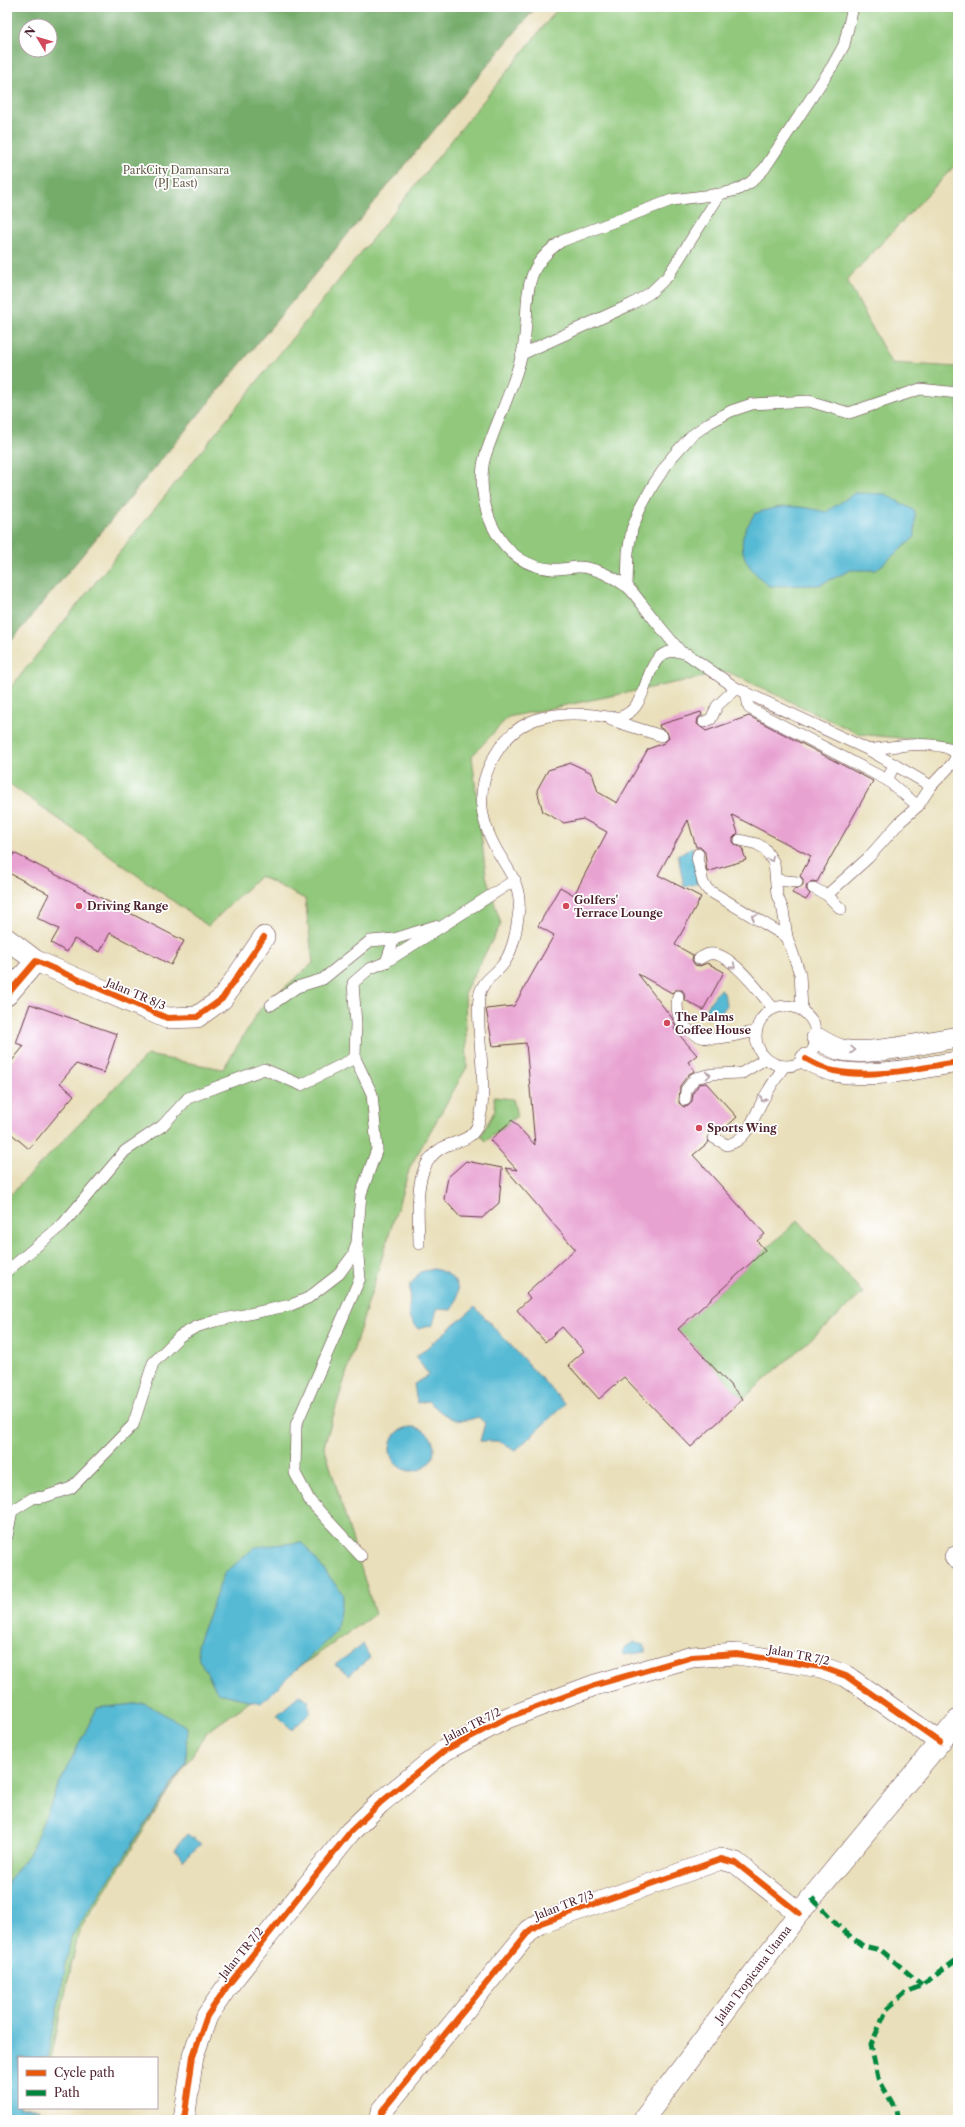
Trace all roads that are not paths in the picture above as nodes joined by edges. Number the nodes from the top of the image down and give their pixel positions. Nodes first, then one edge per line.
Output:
1 (853, 7) edge
2 (720, 194) junction
3 (522, 354) junction
4 (958, 393) edge
5 (627, 586) junction
6 (680, 651) junction
7 (741, 690) junction
8 (599, 716) junction
9 (704, 722) dead end
10 (662, 736) dead end
11 (869, 750) junction
12 (957, 758) edge
13 (895, 764) junction
14 (887, 780) junction
15 (931, 786) junction
16 (918, 806) junction
17 (740, 840) dead end
18 (698, 854) dead end
19 (515, 880) junction
20 (776, 880) junction
21 (797, 882) dead end
22 (813, 888) dead end
23 (827, 895) junction
24 (841, 909) dead end
25 (449, 922) junction
26 (787, 936) junction
27 (264, 937) dead end
28 (394, 939) junction
29 (7, 940) edge
30 (699, 959) dead end
31 (36, 961) junction
32 (386, 962) junction
33 (7, 995) edge
34 (678, 996) dead end
35 (271, 1005) dead end
36 (773, 1008) junction
37 (802, 1009) junction
38 (755, 1032) junction
39 (816, 1038) junction
40 (958, 1038) edge
41 (355, 1058) junction
42 (766, 1059) junction
43 (806, 1059) junction
44 (958, 1062) edge
45 (784, 1066) junction
46 (685, 1100) dead end
47 (714, 1138) dead end
48 (357, 1242) junction
49 (419, 1244) dead end
50 (7, 1271) edge
51 (7, 1536) edge
52 (361, 1556) dead end
53 (958, 1720) edge
54 (940, 1742) junction
55 (799, 1913) junction
56 (184, 2120) edge
57 (381, 2120) edge
58 (643, 2120) edge

1 - 2 lane
2 - 3 lane
2 - 3 lane
3 - 5 lane
4 - 5 lane
5 - 6 lane
6 - 7 lane
6 - 8 lane
7 - 9 lane
7 - 11 lane
7 - 14 lane
8 - 10 lane
8 - 19 lane
11 - 12 lane
11 - 13 lane
12 - 15 lane
13 - 14 lane
13 - 15 lane
14 - 16 lane
15 - 16 lane
16 - 23 lane
17 -> 20 lane
26 -> 18 lane
19 - 25 lane
19 - 49 lane
20 - 21 lane
20 - 26 lane
22 - 23 lane
23 - 24 lane
25 - 28 lane
25 - 32 lane
26 - 37 lane
27 - 31 street, Jalan TR 8/3
28 - 32 lane
28 - 35 lane
29 - 31 street, Jalan TR 8/3
30 -> 36 lane
31 - 33 street
32 - 41 lane
34 - 38 lane
36 - 37 lane
36 - 38 lane
37 - 39 lane
38 - 42 lane
39 -> 40 street
39 - 43 lane
41 - 48 lane
41 - 50 lane
42 - 45 lane
46 -> 42 lane
43 - 44 street
43 - 45 lane
45 -> 47 lane
48 - 51 lane
48 - 52 lane
53 - 54 street, Jalan Tropicana Utama
54 - 55 street, Jalan Tropicana Utama
54 - 56 street, Jalan TR 7/2
55 - 57 street, Jalan TR 7/3
55 - 58 street, Jalan Tropicana Utama

